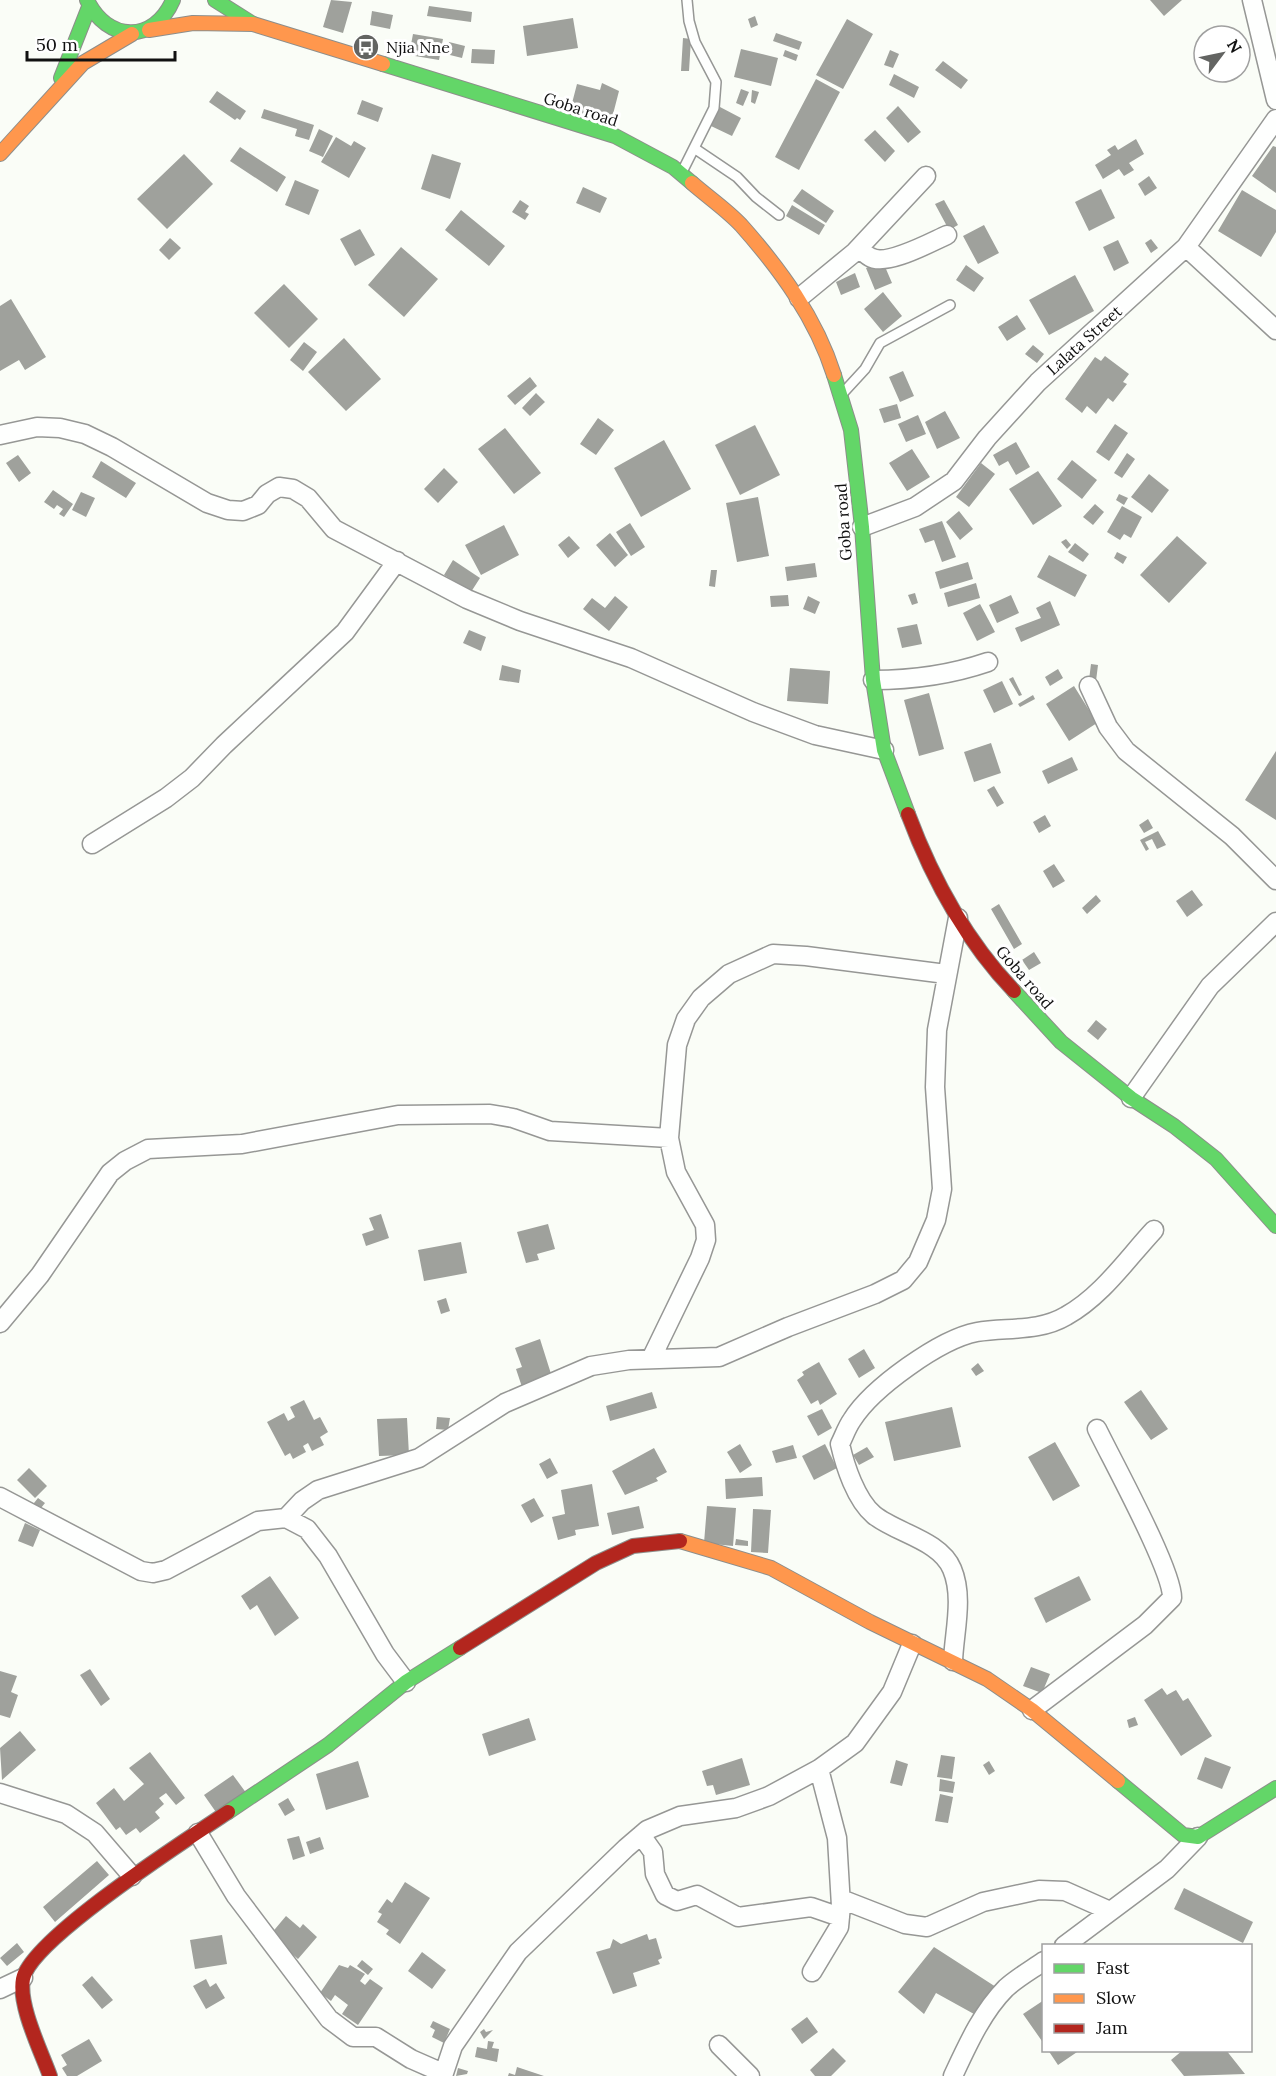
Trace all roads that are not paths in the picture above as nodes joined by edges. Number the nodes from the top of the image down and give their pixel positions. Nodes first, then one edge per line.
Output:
1 (172, 0) edge
2 (215, 0) edge
3 (687, 0) edge
4 (1252, 0) edge
5 (88, 4) edge
6 (253, 24) junction
7 (149, 30) junction
8 (132, 34) junction
9 (52, 98) junction
10 (1276, 100) edge
11 (1276, 119) edge
12 (694, 148) junction
13 (0, 154) edge
14 (681, 174) junction
15 (926, 176) dead end
16 (779, 215) dead end
17 (947, 235) dead end
18 (1186, 247) junction
19 (859, 248) junction
20 (799, 298) junction
21 (950, 305) dead end
22 (1276, 330) edge
23 (840, 396) junction
24 (0, 435) edge
25 (862, 526) junction
26 (397, 561) junction
27 (988, 662) dead end
28 (873, 680) junction
29 (1089, 686) dead end
30 (884, 750) junction
31 (92, 844) dead end
32 (1276, 880) edge
33 (958, 918) junction
34 (1276, 922) edge
35 (946, 974) junction
36 (1131, 1098) junction
37 (669, 1138) junction
38 (1276, 1226) edge
39 (1154, 1230) dead end
40 (0, 1323) edge
41 (651, 1359) junction
42 (1096, 1429) dead end
43 (0, 1497) edge
44 (286, 1518) junction
45 (912, 1644) junction
46 (952, 1661) junction
47 (406, 1682) junction
48 (1032, 1710) junction
49 (819, 1768) junction
50 (1276, 1788) edge
51 (0, 1793) edge
52 (198, 1833) junction
53 (641, 1835) junction
54 (1198, 1838) junction
55 (132, 1876) junction
56 (841, 1908) junction
57 (1110, 1911) junction
58 (1067, 1944) edge
59 (1042, 1961) edge
60 (813, 1972) dead end
61 (23, 1978) junction
62 (0, 1989) edge
63 (719, 2045) dead end
64 (443, 2074) edge
65 (50, 2076) edge
66 (750, 2076) edge
67 (953, 2076) edge

1 - 7 street
2 - 6 street
3 - 12 lane
4 - 10 street
5 - 8 street
5 - 9 street
6 - 7 street
6 - 14 street, Goba road
7 - 8 street
8 - 9 street
9 - 13 street
11 - 18 street, Lalata Street
12 - 14 lane
12 - 16 lane
14 - 20 street, Goba road
15 - 19 street
17 - 19 street
18 - 22 street
18 - 25 street, Lalata Street
19 - 20 street
20 - 23 street, Goba road
21 - 23 lane
23 - 25 street, Goba road
24 - 26 street
25 - 28 street, Goba road
26 - 30 street
26 - 31 street
27 - 28 street
28 - 30 street, Goba road
29 - 32 street
30 - 33 street, Goba road
33 - 35 street
33 - 36 street, Goba road
34 - 36 street
35 - 37 street
35 - 41 street
36 - 38 street, Goba road
37 - 40 street
37 - 41 street
39 - 46 street
41 - 44 street
42 - 48 street
43 - 44 street
44 - 47 street
45 - 46 street
45 - 47 street
45 - 49 street
46 - 48 street
47 - 52 street
48 - 54 street
49 - 53 street
49 - 56 street
50 - 54 street
51 - 55 street
52 - 55 street
52 - 64 street
53 - 56 street
53 - 64 street
54 - 57 street
55 - 61 street
56 - 57 street
56 - 60 street
57 - 58 street
59 - 67 street
61 - 62 street
61 - 65 street
63 - 66 street

